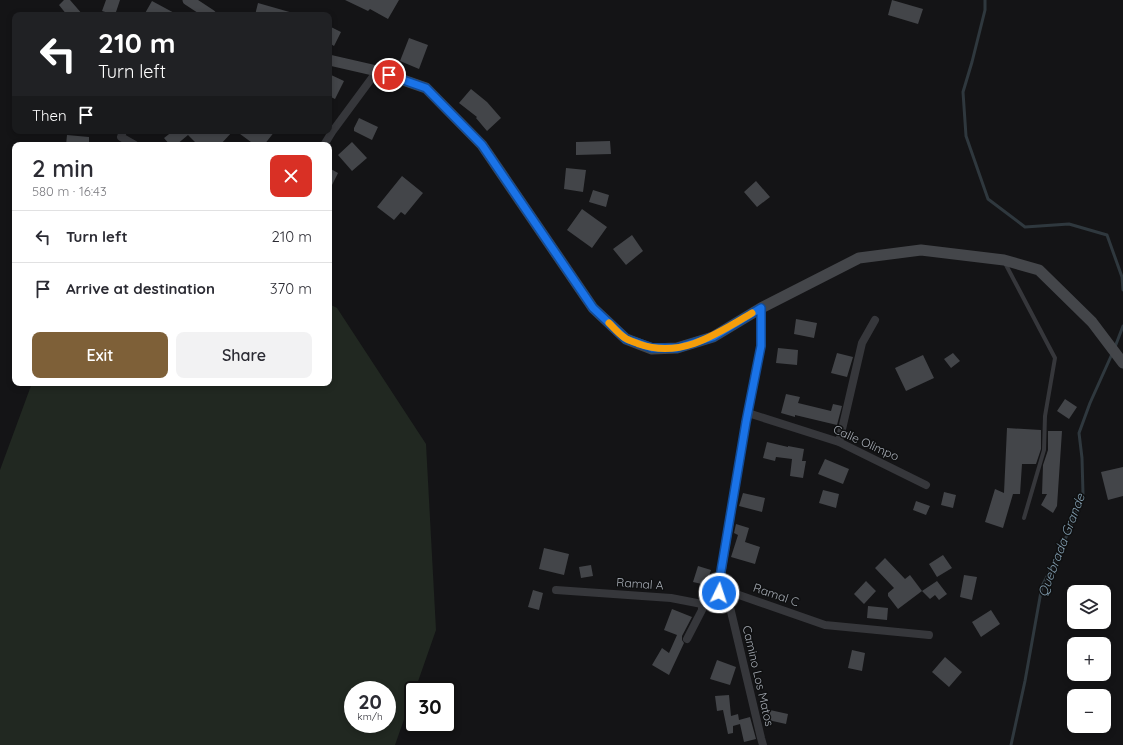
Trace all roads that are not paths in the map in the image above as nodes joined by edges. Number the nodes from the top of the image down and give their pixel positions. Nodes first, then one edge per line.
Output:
1 (188, 0) edge
2 (206, 12) edge
3 (332, 61) edge
4 (377, 71) junction
5 (332, 132) edge
6 (122, 134) edge
7 (130, 142) edge
8 (1004, 260) junction
9 (761, 308) junction
10 (875, 320) dead end
11 (1123, 362) edge
12 (748, 413) junction
13 (839, 442) junction
14 (926, 485) dead end
15 (1024, 518) dead end
16 (556, 590) dead end
17 (719, 591) junction
18 (702, 604) junction
19 (929, 635) dead end
20 (687, 639) dead end
21 (763, 745) edge

1 - 2 street
3 - 4 street
4 - 5 street
4 - 9 street
6 - 7 street
8 - 9 street
8 - 11 street
8 - 15 lane
9 - 12 street
10 - 13 street
12 - 13 street, Calle Olimpo
12 - 17 street
13 - 14 street, Calle Olimpo
16 - 18 street, Ramal A
17 - 18 street
17 - 19 street, Ramal C
17 - 21 street, Camino Los Matos
18 - 20 street

